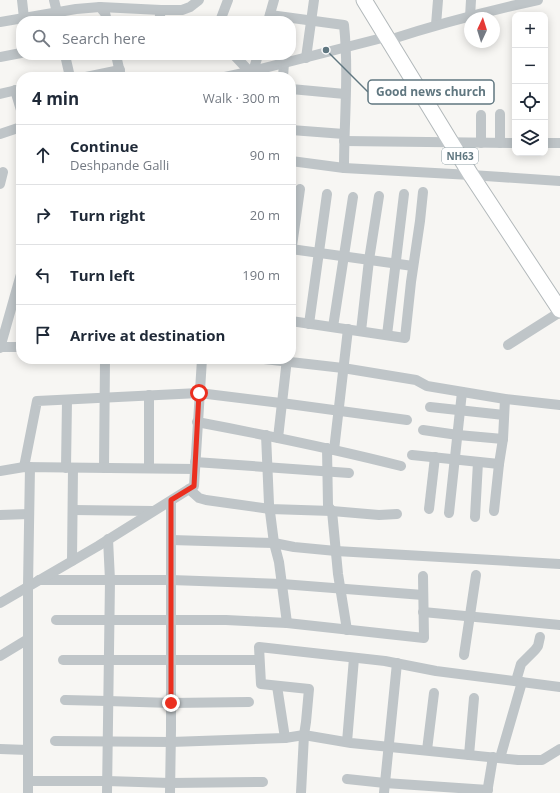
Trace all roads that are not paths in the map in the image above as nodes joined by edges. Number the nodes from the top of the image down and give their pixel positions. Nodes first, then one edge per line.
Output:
1 (22, 0) edge
2 (54, 0) edge
3 (199, 0) edge
4 (228, 0) edge
5 (274, 0) edge
6 (314, 0) edge
7 (364, 0) edge
8 (438, 0) edge
9 (471, 0) edge
10 (538, 0) edge
11 (183, 5) edge
12 (100, 7) junction
13 (161, 10) junction
14 (470, 12) edge
15 (486, 12) edge
16 (24, 16) edge
17 (58, 16) edge
18 (60, 16) edge
19 (106, 16) edge
20 (160, 16) edge
21 (222, 16) edge
22 (270, 16) edge
23 (464, 18) edge
24 (16, 19) edge
25 (296, 19) edge
26 (311, 20) junction
27 (0, 22) edge
28 (436, 25) junction
29 (388, 38) junction
30 (347, 47) junction
31 (16, 54) edge
32 (0, 57) edge
33 (306, 58) junction
34 (66, 60) edge
35 (117, 60) edge
36 (239, 60) edge
37 (256, 60) edge
38 (284, 63) junction
39 (69, 72) edge
40 (120, 72) edge
41 (250, 72) edge
42 (251, 72) edge
43 (254, 72) edge
44 (283, 72) edge
45 (296, 89) edge
46 (16, 90) edge
47 (0, 94) edge
48 (345, 94) junction
49 (500, 114) dead end
50 (481, 116) dead end
51 (16, 129) edge
52 (296, 131) edge
53 (0, 134) edge
54 (344, 138) junction
55 (452, 143) junction
56 (480, 143) junction
57 (500, 143) junction
58 (512, 143) edge
59 (548, 143) edge
60 (560, 143) edge
61 (296, 162) edge
62 (344, 168) junction
63 (3, 172) dead end
64 (472, 174) junction
65 (560, 181) edge
66 (0, 184) edge
67 (300, 189) dead end
68 (423, 192) dead end
69 (327, 194) dead end
70 (404, 194) dead end
71 (379, 196) dead end
72 (352, 197) dead end
73 (296, 216) edge
74 (296, 250) edge
75 (319, 253) junction
76 (343, 256) junction
77 (369, 260) junction
78 (396, 263) junction
79 (413, 266) junction
80 (16, 291) edge
81 (560, 311) edge
82 (296, 323) edge
83 (309, 324) junction
84 (333, 327) junction
85 (348, 329) junction
86 (361, 331) junction
87 (386, 335) junction
88 (508, 345) dead end
89 (0, 347) edge
90 (16, 348) edge
91 (296, 361) edge
92 (105, 364) edge
93 (202, 364) edge
94 (287, 364) edge
95 (343, 368) junction
96 (462, 392) junction
97 (199, 393) junction
98 (149, 396) junction
99 (105, 398) junction
100 (505, 399) junction
101 (67, 400) junction
102 (282, 403) junction
103 (560, 405) edge
104 (430, 408) dead end
105 (460, 410) junction
106 (338, 411) junction
107 (504, 415) junction
108 (407, 420) dead end
109 (197, 422) junction
110 (424, 430) dead end
111 (266, 435) junction
112 (458, 435) junction
113 (278, 438) junction
114 (503, 439) junction
115 (330, 449) junction
116 (412, 455) dead end
117 (434, 457) junction
118 (454, 460) junction
119 (478, 462) junction
120 (499, 464) junction
121 (195, 466) junction
122 (401, 466) dead end
123 (27, 467) junction
124 (267, 467) junction
125 (69, 468) junction
126 (104, 468) junction
127 (148, 468) junction
128 (0, 471) edge
129 (327, 471) junction
130 (349, 472) dead end
131 (191, 488) junction
132 (171, 500) junction
133 (270, 509) junction
134 (429, 509) dead end
135 (73, 510) junction
136 (154, 511) junction
137 (332, 511) junction
138 (494, 511) dead end
139 (449, 513) dead end
140 (29, 514) junction
141 (397, 514) dead end
142 (0, 515) edge
143 (475, 517) dead end
144 (108, 539) junction
145 (171, 540) junction
146 (274, 543) junction
147 (336, 551) junction
148 (72, 561) junction
149 (560, 564) edge
150 (476, 575) dead end
151 (423, 576) dead end
152 (39, 580) junction
153 (110, 580) junction
154 (171, 580) junction
155 (282, 584) junction
156 (28, 586) junction
157 (340, 588) junction
158 (423, 595) junction
159 (0, 603) edge
160 (423, 612) junction
161 (470, 616) junction
162 (56, 620) dead end
163 (109, 620) junction
164 (171, 621) junction
165 (287, 623) junction
166 (560, 625) edge
167 (347, 630) junction
168 (540, 637) dead end
169 (28, 639) junction
170 (464, 655) dead end
171 (0, 656) edge
172 (354, 658) junction
173 (171, 659) junction
174 (63, 660) dead end
175 (108, 660) junction
176 (259, 660) junction
177 (397, 663) junction
178 (519, 682) junction
179 (277, 686) junction
180 (560, 687) edge
181 (434, 693) dead end
182 (474, 698) dead end
183 (65, 700) dead end
184 (108, 701) junction
185 (249, 702) dead end
186 (171, 703) junction
187 (304, 735) junction
188 (285, 738) junction
189 (55, 741) dead end
190 (108, 742) junction
191 (171, 742) junction
192 (347, 742) junction
193 (388, 746) junction
194 (0, 749) edge
195 (560, 749) edge
196 (28, 750) junction
197 (427, 750) junction
198 (470, 755) junction
199 (497, 757) junction
200 (347, 779) dead end
201 (28, 781) junction
202 (107, 781) junction
203 (263, 782) dead end
204 (170, 788) edge
205 (384, 788) edge
206 (452, 790) edge
207 (487, 791) edge
208 (28, 793) edge
209 (107, 793) edge
210 (301, 793) edge

1 - 16 street
2 - 17 street
3 - 11 street
4 - 21 street
5 - 22 street
6 - 26 street
7 - 29 highway, NH63
8 - 28 street
9 - 14 street
10 - 15 street
11 - 13 street
12 - 13 street
12 - 18 street
12 - 19 street
13 - 20 street
23 - 28 street
24 - 27 street
25 - 26 street
26 - 30 street
26 - 33 street
28 - 29 street
29 - 30 street
29 - 55 highway, NH63
30 - 33 street
30 - 48 street
31 - 32 street
33 - 38 street
34 - 39 street
35 - 40 street
36 - 41 street
37 - 42 street
38 - 43 street
38 - 44 street
45 - 48 street
46 - 47 street
48 - 54 street
49 - 57 street
50 - 56 street
51 - 53 street
52 - 54 street
54 - 55 street
54 - 62 street
55 - 56 street
55 - 64 highway, NH63
56 - 57 street
57 - 58 street
59 - 60 street
61 - 62 street
62 - 64 street
63 - 66 street
64 - 65 street
64 - 81 highway, NH63
67 - 73 street
68 - 79 street
69 - 75 street
70 - 78 street
71 - 77 street
72 - 76 street
74 - 75 street
75 - 76 street
75 - 83 street
76 - 77 street
76 - 84 street
77 - 78 street
77 - 86 street
78 - 79 street
78 - 87 street
79 - 87 street
80 - 89 street
81 - 88 street
82 - 83 street
83 - 84 street
84 - 85 street
85 - 86 street
85 - 95 street
86 - 87 street
89 - 90 street
91 - 95 street
92 - 99 street
93 - 97 street
94 - 102 street
95 - 96 street
95 - 106 street
96 - 100 street
96 - 105 street
97 - 98 street
97 - 102 street
97 - 109 street
98 - 99 street
98 - 127 street
99 - 101 street
99 - 126 street
100 - 103 street
100 - 107 street
101 - 123 street
101 - 125 street
102 - 106 street
102 - 113 street
104 - 105 street
105 - 107 street
105 - 112 street
106 - 108 street
106 - 115 street
107 - 114 street
109 - 111 street
109 - 121 street
110 - 112 street
111 - 113 street
111 - 124 street
112 - 114 street
112 - 118 street
113 - 115 street
114 - 120 street
115 - 122 street
115 - 129 street
116 - 117 street
117 - 118 street
117 - 134 street
118 - 119 street
118 - 139 street
119 - 120 street
119 - 143 street
120 - 138 street
121 - 124 street
121 - 127 street
121 - 131 street
123 - 125 street
123 - 128 street
123 - 140 street
124 - 129 street
124 - 133 street
125 - 126 street
125 - 135 street
126 - 127 street
129 - 130 street
129 - 137 street
131 - 132 street
131 - 133 street
132 - 136 street
132 - 145 street
133 - 137 street
133 - 146 street
135 - 136 street
135 - 148 street
136 - 144 street
137 - 141 street
137 - 147 street
140 - 142 street
140 - 156 street
144 - 148 street
144 - 153 street
145 - 146 street
145 - 154 street
146 - 147 street
146 - 155 street
147 - 149 street
147 - 157 street
148 - 152 street
150 - 161 street
151 - 158 street
152 - 153 street
152 - 156 street
153 - 154 street
153 - 163 street
154 - 155 street
154 - 164 street
155 - 157 street
155 - 165 street
156 - 159 street
156 - 169 street
157 - 158 street
157 - 167 street
158 - 160 street
160 - 161 street
160 - 167 street
161 - 166 street
161 - 170 street
162 - 163 street
163 - 164 street
163 - 175 street
164 - 165 street
164 - 173 street
165 - 167 street
168 - 178 street
169 - 171 street
169 - 196 street
172 - 176 street
172 - 177 street
172 - 192 street
173 - 175 street
173 - 176 street
173 - 186 street
174 - 175 street
175 - 184 street
176 - 179 street
177 - 178 street
177 - 193 street
178 - 180 street
178 - 199 street
179 - 187 street
179 - 188 street
181 - 197 street
182 - 198 street
183 - 184 street
184 - 186 street
184 - 190 street
185 - 186 street
186 - 191 street
187 - 188 street
187 - 192 street
187 - 210 street
188 - 191 street
189 - 190 street
190 - 191 street
190 - 202 street
191 - 204 street
192 - 193 street
193 - 197 street
193 - 205 street
194 - 196 street
195 - 199 street
196 - 201 street
197 - 198 street
198 - 199 street
199 - 207 street
200 - 205 street
201 - 202 street
201 - 208 street
202 - 204 street
202 - 209 street
203 - 204 street
205 - 206 street
206 - 207 street

